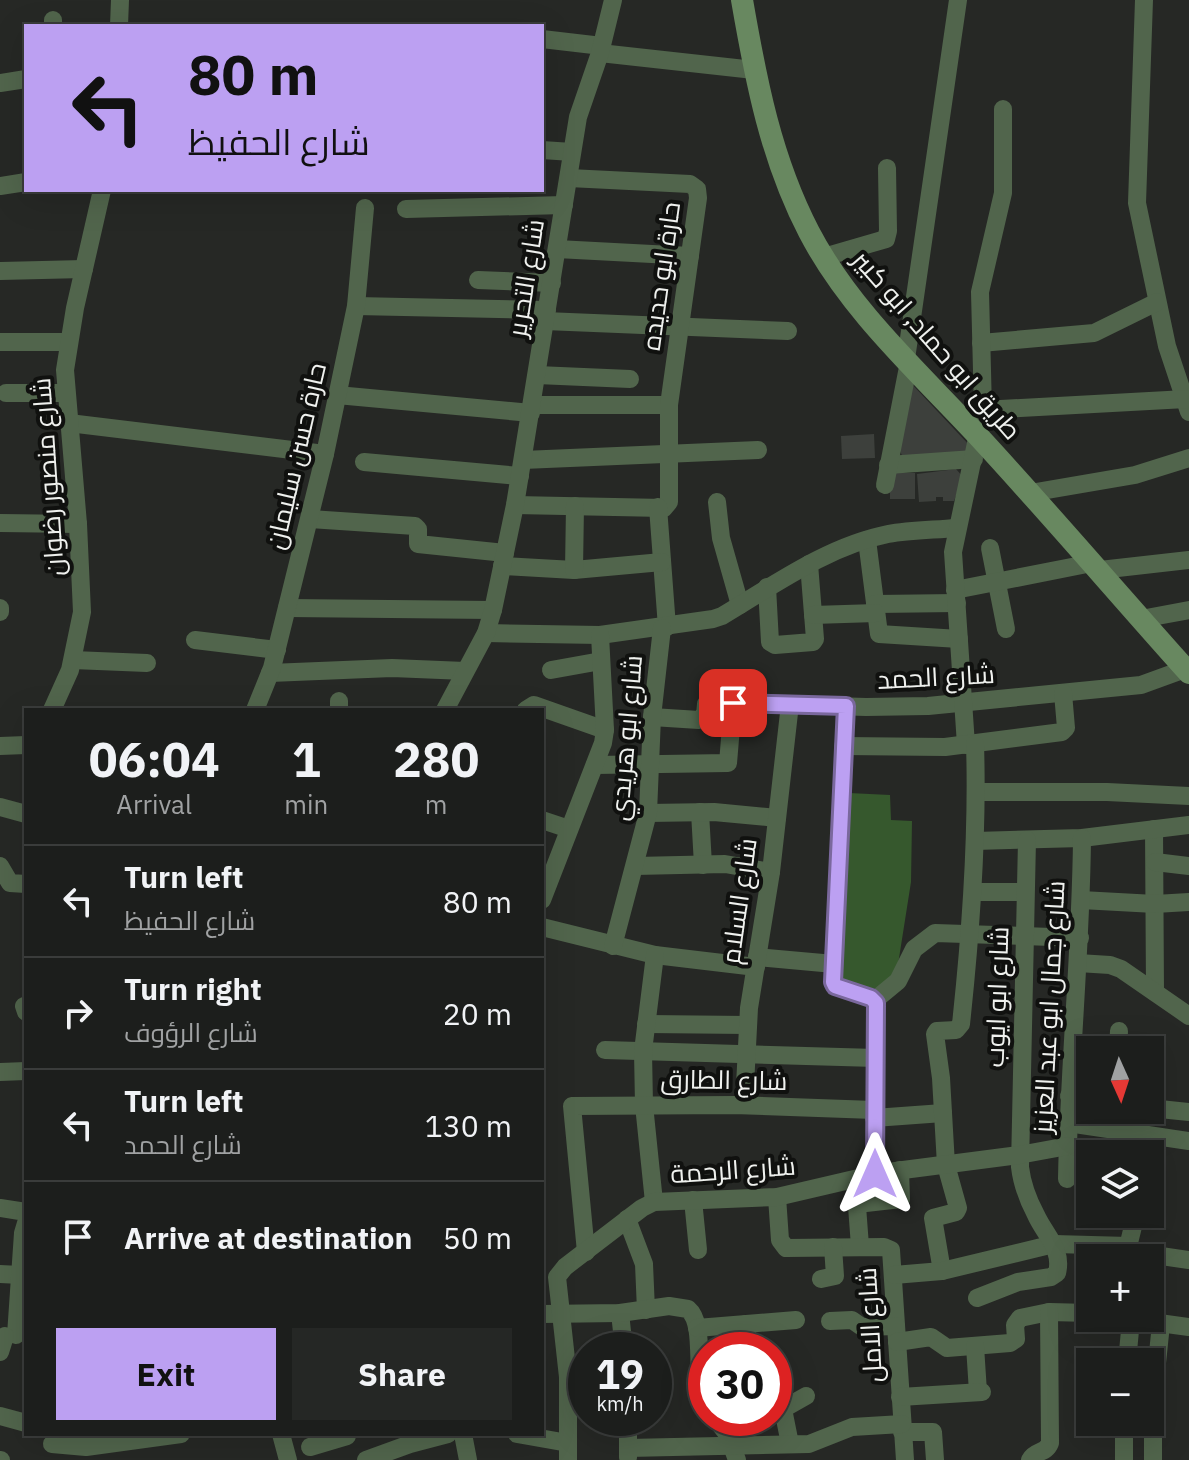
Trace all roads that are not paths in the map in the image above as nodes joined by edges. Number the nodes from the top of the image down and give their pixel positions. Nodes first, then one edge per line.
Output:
1 (120, 0) edge
2 (613, 0) edge
3 (742, 0) edge
4 (958, 0) edge
5 (1144, 0) edge
6 (119, 24) edge
7 (544, 39) edge
8 (601, 50) junction
9 (754, 70) junction
10 (24, 79) edge
11 (0, 83) edge
12 (1003, 109) dead end
13 (544, 150) edge
14 (572, 152) junction
15 (887, 168) dead end
16 (569, 178) junction
17 (24, 182) edge
18 (0, 186) edge
19 (102, 192) edge
20 (564, 205) junction
21 (365, 208) dead end
22 (406, 209) dead end
23 (557, 249) junction
24 (690, 256) junction
25 (824, 257) junction
26 (84, 269) junction
27 (0, 271) edge
28 (478, 280) dead end
29 (552, 283) junction
30 (1157, 302) junction
31 (356, 306) junction
32 (546, 315) junction
33 (680, 326) junction
34 (788, 331) dead end
35 (0, 342) edge
36 (68, 342) junction
37 (981, 343) junction
38 (908, 360) junction
39 (1182, 367) edge
40 (537, 375) junction
41 (630, 379) dead end
42 (6, 393) dead end
43 (66, 393) junction
44 (337, 395) junction
45 (669, 405) junction
46 (1187, 405) edge
47 (531, 409) junction
48 (983, 410) junction
49 (69, 423) junction
50 (979, 436) junction
51 (758, 450) dead end
52 (325, 454) junction
53 (667, 454) junction
54 (1189, 458) edge
55 (974, 459) junction
56 (364, 462) dead end
57 (888, 465) junction
58 (522, 468) junction
59 (885, 485) dead end
60 (1030, 493) junction
61 (717, 502) dead end
62 (664, 504) junction
63 (515, 505) junction
64 (575, 506) junction
65 (310, 519) junction
66 (0, 523) edge
67 (78, 524) junction
68 (956, 528) junction
69 (867, 540) junction
70 (990, 548) dead end
71 (503, 560) junction
72 (1189, 560) edge
73 (662, 562) junction
74 (809, 564) junction
75 (1096, 566) junction
76 (574, 570) junction
77 (997, 583) junction
78 (767, 587) junction
79 (956, 597) junction
80 (740, 605) junction
81 (287, 608) junction
82 (875, 609) junction
83 (493, 610) junction
84 (1189, 610) edge
85 (813, 615) junction
86 (1141, 619) junction
87 (664, 628) junction
88 (1006, 629) dead end
89 (486, 633) junction
90 (600, 635) junction
91 (959, 639) junction
92 (195, 640) dead end
93 (277, 650) junction
94 (73, 660) junction
95 (601, 661) junction
96 (147, 663) dead end
97 (1186, 667) edge
98 (551, 670) dead end
99 (465, 671) junction
100 (270, 673) junction
101 (1063, 693) junction
102 (733, 703) junction
103 (963, 703) junction
104 (790, 704) junction
105 (846, 706) junction
106 (53, 708) edge
107 (256, 708) edge
108 (446, 708) edge
109 (544, 709) edge
110 (652, 717) junction
111 (605, 730) junction
112 (970, 744) junction
113 (24, 745) edge
114 (843, 746) junction
115 (0, 749) edge
116 (595, 765) junction
117 (651, 765) junction
118 (977, 792) junction
119 (1189, 796) edge
120 (0, 807) edge
121 (700, 812) junction
122 (24, 813) edge
123 (648, 813) junction
124 (777, 818) junction
125 (544, 821) edge
126 (1189, 825) edge
127 (569, 829) junction
128 (1154, 829) junction
129 (1082, 838) junction
130 (1027, 840) junction
131 (975, 841) junction
132 (1155, 862) junction
133 (703, 865) junction
134 (0, 866) edge
135 (635, 866) junction
136 (1189, 866) edge
137 (771, 872) junction
138 (24, 884) edge
139 (973, 892) junction
140 (1025, 892) junction
141 (544, 895) edge
142 (1081, 900) junction
143 (1189, 902) edge
144 (1155, 904) junction
145 (544, 928) edge
146 (969, 932) junction
147 (1024, 935) junction
148 (1080, 938) junction
149 (613, 946) junction
150 (655, 955) junction
151 (757, 962) junction
152 (1078, 963) junction
153 (833, 973) junction
154 (1155, 992) junction
155 (875, 1000) junction
156 (1189, 1016) edge
157 (646, 1024) junction
158 (748, 1025) junction
159 (605, 1050) dead end
160 (643, 1051) junction
161 (746, 1053) junction
162 (876, 1058) junction
163 (24, 1071) edge
164 (0, 1072) edge
165 (1069, 1096) junction
166 (1076, 1097) edge
167 (644, 1105) junction
168 (744, 1105) junction
169 (1164, 1109) edge
170 (1189, 1112) edge
171 (943, 1113) junction
172 (874, 1114) junction
173 (1068, 1123) junction
174 (1189, 1141) edge
175 (1068, 1146) junction
176 (1019, 1155) junction
177 (946, 1165) junction
178 (900, 1170) junction
179 (875, 1174) junction
180 (855, 1179) junction
181 (1067, 1179) dead end
182 (777, 1197) junction
183 (693, 1200) junction
184 (654, 1202) junction
185 (857, 1204) junction
186 (0, 1208) edge
187 (24, 1212) edge
188 (627, 1219) junction
189 (24, 1230) edge
190 (1054, 1244) junction
191 (860, 1246) junction
192 (1076, 1246) edge
193 (833, 1247) junction
194 (698, 1250) dead end
195 (586, 1252) junction
196 (1164, 1257) edge
197 (1189, 1260) edge
198 (942, 1271) junction
199 (0, 1274) edge
200 (20, 1275) junction
201 (894, 1275) junction
202 (1042, 1277) junction
203 (821, 1279) dead end
204 (977, 1298) dead end
205 (646, 1310) junction
206 (620, 1313) junction
207 (1043, 1313) junction
208 (1076, 1313) edge
209 (551, 1314) edge
210 (796, 1320) dead end
211 (830, 1321) dead end
212 (746, 1324) junction
213 (1164, 1324) edge
214 (1189, 1327) edge
215 (697, 1328) junction
216 (622, 1332) edge
217 (697, 1332) edge
218 (747, 1332) edge
219 (897, 1334) junction
220 (9, 1338) edge
221 (975, 1346) junction
222 (568, 1356) edge
223 (806, 1396) dead end
224 (900, 1397) junction
225 (0, 1416) edge
226 (24, 1422) edge
227 (902, 1428) junction
228 (166, 1436) edge
229 (282, 1436) edge
230 (344, 1436) edge
231 (347, 1436) edge
232 (440, 1436) edge
233 (463, 1436) edge
234 (523, 1436) edge
235 (1124, 1436) edge
236 (1153, 1436) edge
237 (790, 1444) junction
238 (51, 1446) edge
239 (310, 1447) dead end
240 (419, 1451) edge
241 (568, 1452) edge
242 (735, 1453) edge
243 (628, 1454) edge
244 (288, 1460) edge
245 (356, 1460) edge
246 (366, 1460) edge
247 (468, 1460) edge
248 (905, 1460) edge
249 (935, 1460) edge
250 (1030, 1460) edge
251 (1124, 1460) edge
252 (1153, 1460) edge

1 - 6 street
2 - 8 street, شارع التحرير
3 - 9 main road, طريق ابو حماد, ابو كبير
4 - 38 street
5 - 30 street
7 - 8 street
8 - 9 street
8 - 14 street, شارع التحرير
9 - 25 main road, طريق ابو حماد, ابو كبير
10 - 11 street
12 - 37 street
13 - 14 street
14 - 16 street, شارع التحرير
15 - 25 street
16 - 20 street, شارع التحرير
16 - 24 street, حارة ابو حديده
17 - 18 street
19 - 26 street, شارع منصور رضوان
20 - 22 street
20 - 23 street, شارع التحرير
21 - 31 street, حارة حسن سليمان
23 - 24 street
23 - 29 street, شارع التحرير
24 - 33 street, حارة ابو حديده
25 - 38 main road, طريق ابو حماد, ابو كبير
26 - 27 street
26 - 36 street, شارع منصور رضوان
28 - 29 street
29 - 32 street, شارع التحرير
30 - 37 street
30 - 39 street
31 - 32 street
31 - 44 street, حارة حسن سليمان
32 - 33 street
32 - 40 street, شارع التحرير
33 - 34 street
33 - 45 street, حارة ابو حديده
35 - 36 street
36 - 43 street, شارع منصور رضوان
37 - 48 street
38 - 50 main road, طريق ابو حماد, ابو كبير
38 - 57 street
39 - 46 street
40 - 41 street
40 - 47 street, شارع التحرير
42 - 43 street
43 - 49 street, شارع منصور رضوان
44 - 47 street
44 - 52 street, حارة حسن سليمان
45 - 47 street
45 - 53 street, حارة ابو حديده
46 - 48 street
47 - 58 street, شارع التحرير
48 - 50 street
49 - 52 street
49 - 67 street, شارع منصور رضوان
50 - 55 street
50 - 60 main road, طريق ابو حماد, ابو كبير
51 - 53 street
52 - 65 street, حارة حسن سليمان
53 - 58 street
53 - 62 street, حارة ابو حديده
54 - 60 street
55 - 57 street
55 - 68 street
56 - 58 street
57 - 59 street
58 - 63 street, شارع التحرير
60 - 75 main road, طريق ابو حماد, ابو كبير
61 - 80 street
62 - 64 street
62 - 73 street, حارة ابو حديده
63 - 64 street
63 - 71 street, شارع التحرير
64 - 76 street
65 - 71 street
65 - 81 street, حارة حسن سليمان
66 - 67 street
67 - 94 street, شارع منصور رضوان
68 - 69 street
68 - 79 street
69 - 74 street
69 - 82 street
70 - 77 street
71 - 76 street
71 - 83 street, شارع التحرير
72 - 75 street
73 - 76 street
73 - 87 street, شارع ابو هريدي
74 - 78 street
74 - 85 street
75 - 77 street
75 - 86 main road, طريق ابو حماد, ابو كبير
77 - 79 street
77 - 88 street
78 - 80 street
78 - 85 street
79 - 82 street
79 - 91 street
80 - 87 street
81 - 83 street
81 - 93 street, حارة حسن سليمان
82 - 85 street
82 - 91 street
83 - 89 street, شارع التحرير
84 - 86 street
86 - 97 main road, طريق ابو حماد, ابو كبير
87 - 90 street
87 - 110 street, شارع ابو هريدي
89 - 90 street
89 - 99 street, شارع التحرير
90 - 95 street
91 - 103 street
92 - 93 street
93 - 100 street, حارة حسن سليمان
94 - 96 street
94 - 106 street, شارع منصور رضوان
95 - 98 street
95 - 111 street
97 - 101 street, شارع الحمد
99 - 100 street
99 - 108 street, شارع التحرير
100 - 107 street, حارة حسن سليمان
101 - 103 street, شارع الحمد
101 - 112 street
102 - 104 street, شارع الحمد
102 - 110 street, شارع الحمد
102 - 117 street
103 - 105 street, شارع الحمد
103 - 112 street
104 - 105 street, شارع الحمد
104 - 124 street, شارع السلام
105 - 114 street
109 - 111 street
110 - 117 street, شارع ابو هريدي
111 - 116 street
112 - 114 street
112 - 118 street
113 - 115 street
114 - 153 street
116 - 117 street
116 - 127 street
117 - 123 street, شارع ابو هريدي
118 - 119 street
118 - 131 street
120 - 122 street
121 - 123 street
121 - 124 street
121 - 133 street
123 - 135 street, شارع ابو هريدي
124 - 137 street, شارع السلام
125 - 127 street
126 - 128 street
127 - 141 street
128 - 129 street
128 - 132 street
129 - 130 street
129 - 142 street, شارع جمال ابو عبد العزيز
130 - 131 street
130 - 140 street, شارع ابو ايوب
131 - 139 street
132 - 136 street
132 - 144 street
133 - 135 street
133 - 137 street
134 - 138 street
135 - 149 street, شارع ابو هريدي
137 - 151 street, شارع السلام
139 - 140 street
139 - 146 street
140 - 147 street, شارع ابو ايوب
142 - 144 street
142 - 148 street, شارع جمال ابو عبد العزيز
143 - 144 street
144 - 154 street
145 - 149 street
146 - 147 street
146 - 155 street
146 - 171 street
147 - 148 street
147 - 176 street, شارع ابو ايوب
148 - 152 street, شارع جمال ابو عبد العزيز
149 - 150 street
150 - 151 street
150 - 157 street
151 - 153 street
151 - 158 street, شارع السلام
152 - 154 street
152 - 165 street, شارع جمال ابو عبد العزيز
153 - 155 street
154 - 156 street
155 - 162 street
157 - 158 street
157 - 160 street
158 - 161 street, شارع السلام
159 - 160 street
160 - 161 street
160 - 167 street
161 - 162 street
161 - 168 street, شارع السلام
162 - 172 street
163 - 164 street
165 - 166 street
165 - 173 street, شارع جمال ابو عبد العزيز
167 - 168 street, شارع الطارق
167 - 184 street
167 - 195 street, شارع الطارق
168 - 172 street, شارع الطارق
169 - 170 street
171 - 172 street, شارع الطارق
171 - 177 street
172 - 179 street
173 - 174 street
173 - 175 street, شارع جمال ابو عبد العزيز
175 - 176 street, شارع الرحمة
175 - 181 street, شارع جمال ابو عبد العزيز
176 - 177 street, شارع الرحمة
176 - 190 street, شارع ابو ايوب
177 - 178 street, شارع الرحمة
177 - 198 street
178 - 179 street, شارع الرحمة
178 - 185 street
179 - 180 street, شارع الرحمة
180 - 182 street, شارع الرحمة
180 - 185 street
182 - 183 street, شارع الرحمة
182 - 193 street, شارع الامل
183 - 184 street, شارع الرحمة
183 - 194 street
184 - 188 street, شارع الرحمة
185 - 191 street
186 - 187 street
188 - 195 street, شارع الرحمة
188 - 205 street
189 - 200 street
190 - 192 street
190 - 198 street
190 - 202 street
191 - 193 street, شارع الامل
191 - 201 street, شارع الامل
193 - 203 street
195 - 209 street, شارع الرحمة
196 - 197 street
198 - 201 street
199 - 200 street
200 - 220 street
201 - 219 street, شارع الامل
202 - 204 street
202 - 207 street
205 - 206 street
205 - 215 street
206 - 209 street
206 - 216 street
207 - 208 street
207 - 221 street
207 - 250 street
209 - 222 street
210 - 212 street
211 - 219 street
212 - 215 street
212 - 218 street
213 - 214 street
215 - 217 street
219 - 221 street
219 - 224 street, شارع الامل
221 - 224 street
223 - 237 street
224 - 227 street, شارع الامل
225 - 226 street
227 - 237 street
227 - 248 street, شارع الامل
227 - 249 street
228 - 238 street
229 - 244 street
230 - 239 street
231 - 245 street
232 - 240 street
233 - 247 street
234 - 241 street
235 - 251 street
236 - 252 street
237 - 242 street
240 - 246 street
242 - 243 street

